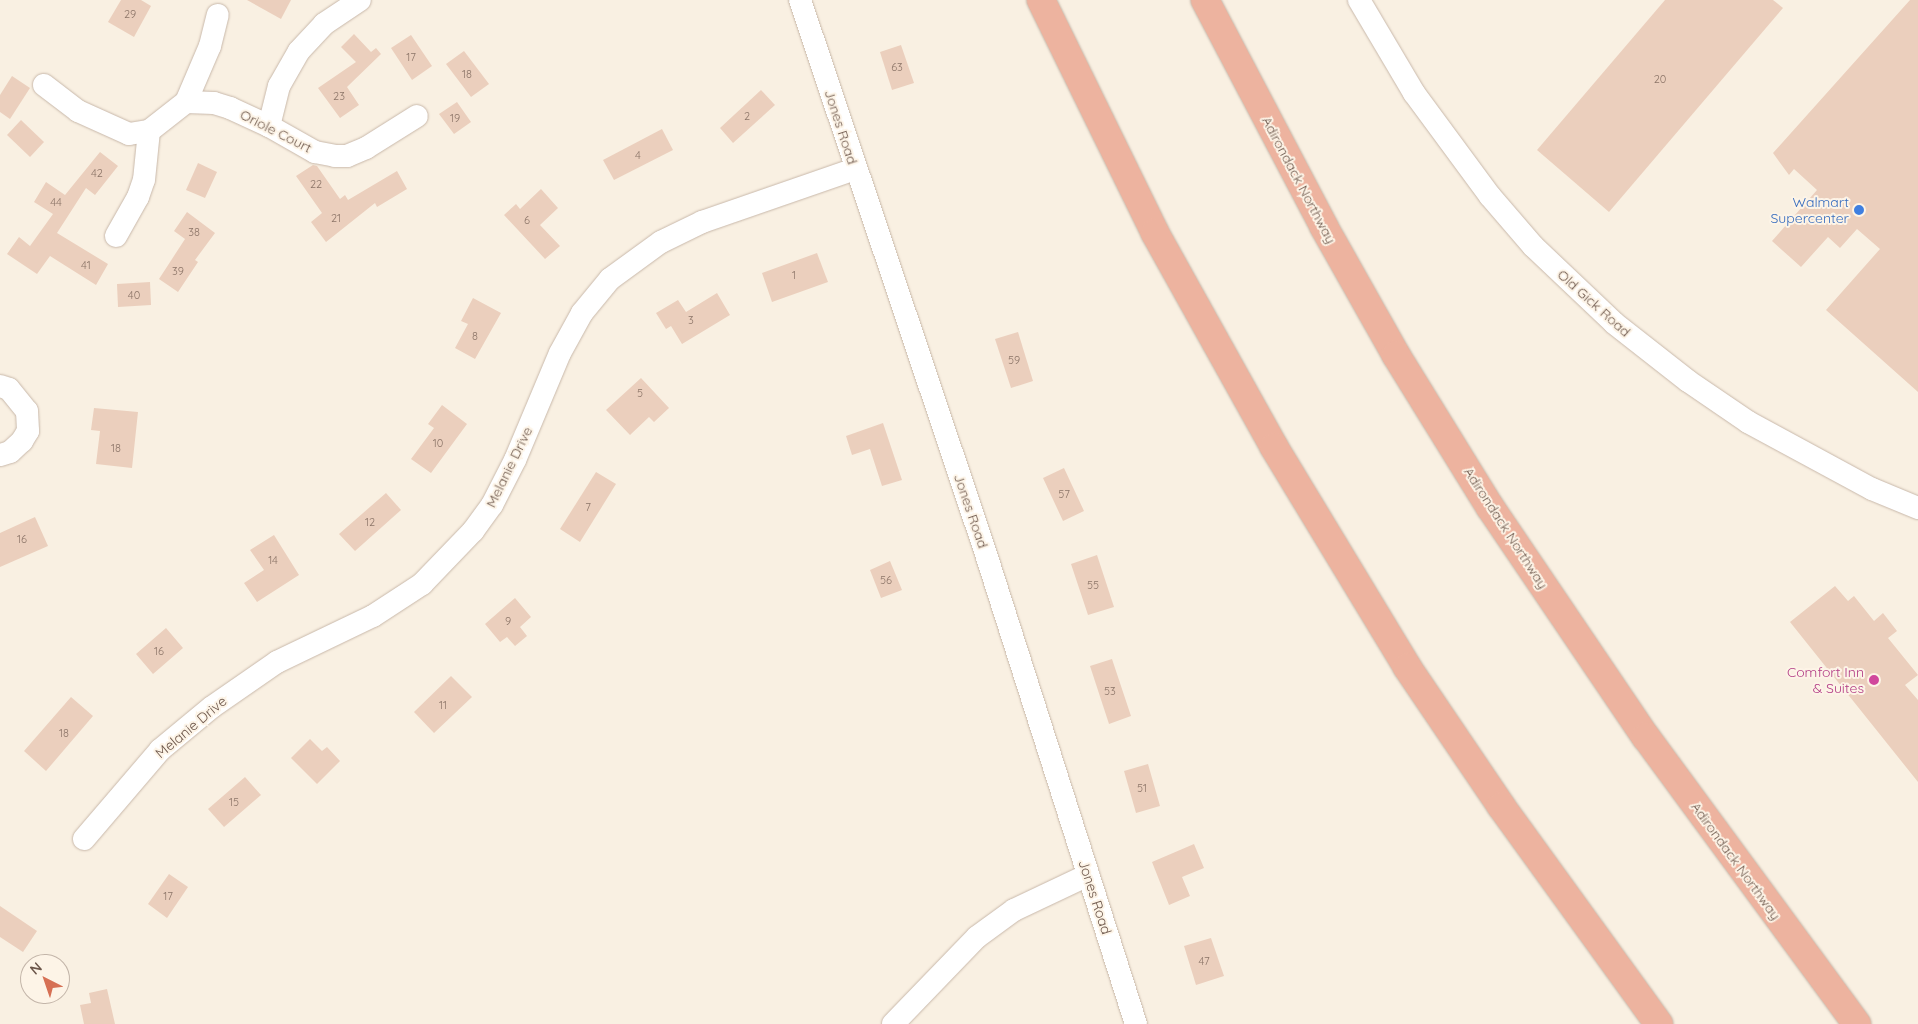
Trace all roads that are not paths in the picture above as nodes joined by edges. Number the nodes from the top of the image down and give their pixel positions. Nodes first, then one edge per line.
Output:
1 (360, 0) edge
2 (800, 0) edge
3 (1041, 0) edge
4 (1205, 0) edge
5 (1359, 0) edge
6 (218, 15) dead end
7 (44, 85) dead end
8 (186, 102) junction
9 (417, 116) dead end
10 (269, 126) junction
11 (149, 131) junction
12 (855, 170) junction
13 (116, 236) dead end
14 (0, 386) edge
15 (0, 456) edge
16 (1918, 508) edge
17 (84, 839) dead end
18 (1088, 875) junction
19 (893, 1024) edge
20 (1136, 1024) edge
21 (1659, 1024) edge
22 (1858, 1024) edge

1 - 10 street
2 - 12 street, Jones Road
3 - 21 highway
4 - 22 highway, Adirondack Northway
5 - 16 street, Old Gick Road
6 - 8 street
7 - 11 street
8 - 10 street, Oriole Court
8 - 11 street
9 - 10 street, Oriole Court
11 - 13 street
12 - 17 street, Melanie Drive
12 - 18 street, Jones Road
14 - 15 street
18 - 19 street
18 - 20 street, Jones Road

